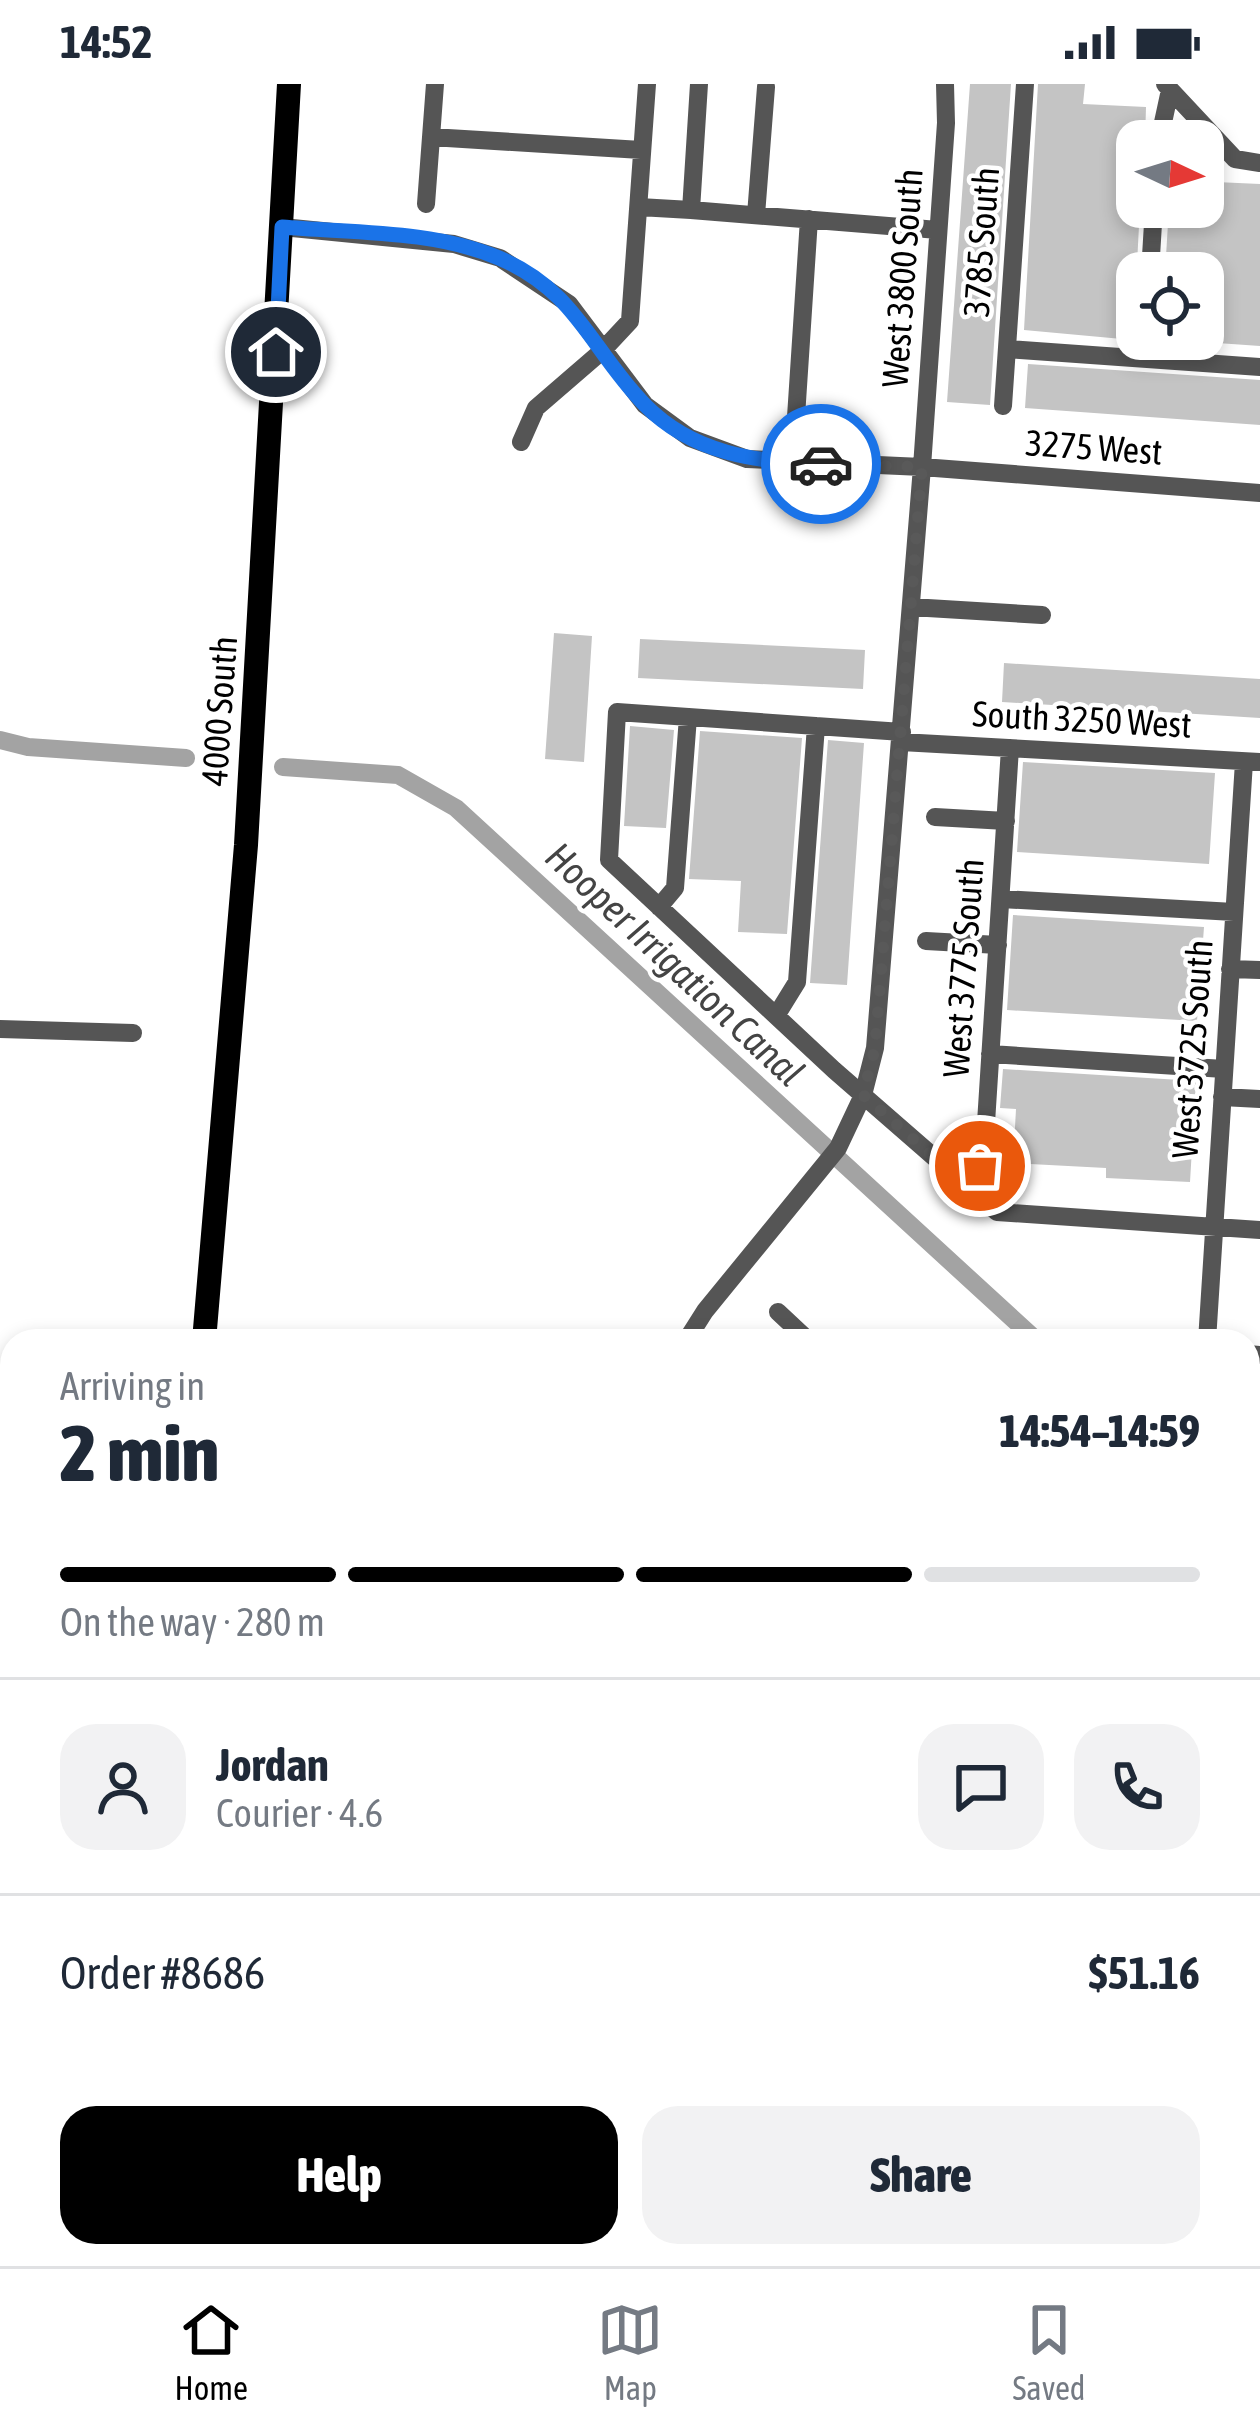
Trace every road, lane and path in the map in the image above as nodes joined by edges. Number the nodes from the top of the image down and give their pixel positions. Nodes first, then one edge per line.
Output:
1 (289, 84) edge
2 (435, 84) edge
3 (647, 84) edge
4 (699, 84) edge
5 (945, 84) edge
6 (1025, 84) edge
7 (766, 87) dead end
8 (1167, 87) edge
9 (1162, 120) edge
10 (431, 137) junction
11 (641, 150) junction
12 (1260, 163) edge
13 (426, 204) dead end
14 (639, 206) junction
15 (691, 210) junction
16 (756, 215) junction
17 (809, 219) junction
18 (282, 227) junction
19 (938, 230) junction
20 (1116, 349) edge
21 (1006, 350) junction
22 (602, 352) junction
23 (1216, 360) edge
24 (1260, 367) edge
25 (1003, 406) dead end
26 (796, 417) dead end
27 (521, 442) dead end
28 (922, 467) junction
29 (1260, 493) edge
30 (911, 607) junction
31 (1042, 615) dead end
32 (688, 717) junction
33 (817, 726) junction
34 (902, 737) junction
35 (1010, 748) junction
36 (1252, 762) edge
37 (935, 818) dead end
38 (1006, 821) junction
39 (1239, 840) junction
40 (1260, 841) edge
41 (1000, 899) junction
42 (659, 907) junction
43 (1234, 912) junction
44 (926, 941) dead end
45 (998, 945) junction
46 (1231, 968) junction
47 (1260, 970) edge
48 (776, 1016) junction
49 (0, 1029) edge
50 (133, 1034) dead end
51 (990, 1054) junction
52 (1224, 1069) junction
53 (1222, 1097) junction
54 (1260, 1099) edge
55 (859, 1104) junction
56 (963, 1183) junction
57 (1214, 1228) junction
58 (1260, 1230) edge
59 (778, 1312) dead end
60 (205, 1329) edge
61 (694, 1329) edge
62 (796, 1329) edge
63 (1208, 1329) edge

1 - 18 main road, 4000 South
2 - 10 street
3 - 11 street
4 - 15 street
5 - 19 street, West 3800 South
6 - 21 street, 3785 South
7 - 16 street
8 - 9 street
8 - 12 street
10 - 11 street
10 - 13 street
11 - 14 street
14 - 15 street
14 - 22 street
15 - 16 street
16 - 17 street
17 - 19 street
17 - 26 street
18 - 22 street, 3275 West
18 - 60 main road, 4000 South
19 - 28 street, West 3800 South
20 - 21 street
21 - 25 street, 3785 South
22 - 27 street
22 - 28 street, 3275 West
23 - 24 street
28 - 29 street, 3275 West
28 - 30 street, West 3800 South
30 - 31 street
30 - 34 street, West 3800 South
32 - 33 street, South 3250 West
32 - 42 street
32 - 42 street, South 3250 West
33 - 34 street, South 3250 West
33 - 48 street
34 - 35 street, South 3250 West
34 - 55 street, West 3800 South
35 - 36 street, South 3250 West
35 - 38 street, West 3775 South
36 - 39 street, West 3725 South
37 - 38 street
38 - 41 street, West 3775 South
39 - 40 street
39 - 43 street, West 3725 South
41 - 43 street
41 - 45 street, West 3775 South
42 - 48 street
43 - 46 street, West 3725 South
44 - 45 street
45 - 51 street, West 3775 South
46 - 47 street
46 - 52 street, West 3725 South
48 - 55 street
49 - 50 street
51 - 52 street
51 - 56 street, West 3775 South
52 - 53 street, West 3725 South
53 - 54 street
53 - 57 street, West 3725 South
55 - 56 street
55 - 61 street, West 3800 South
56 - 57 street
57 - 58 street
57 - 63 street, West 3725 South
59 - 62 street

